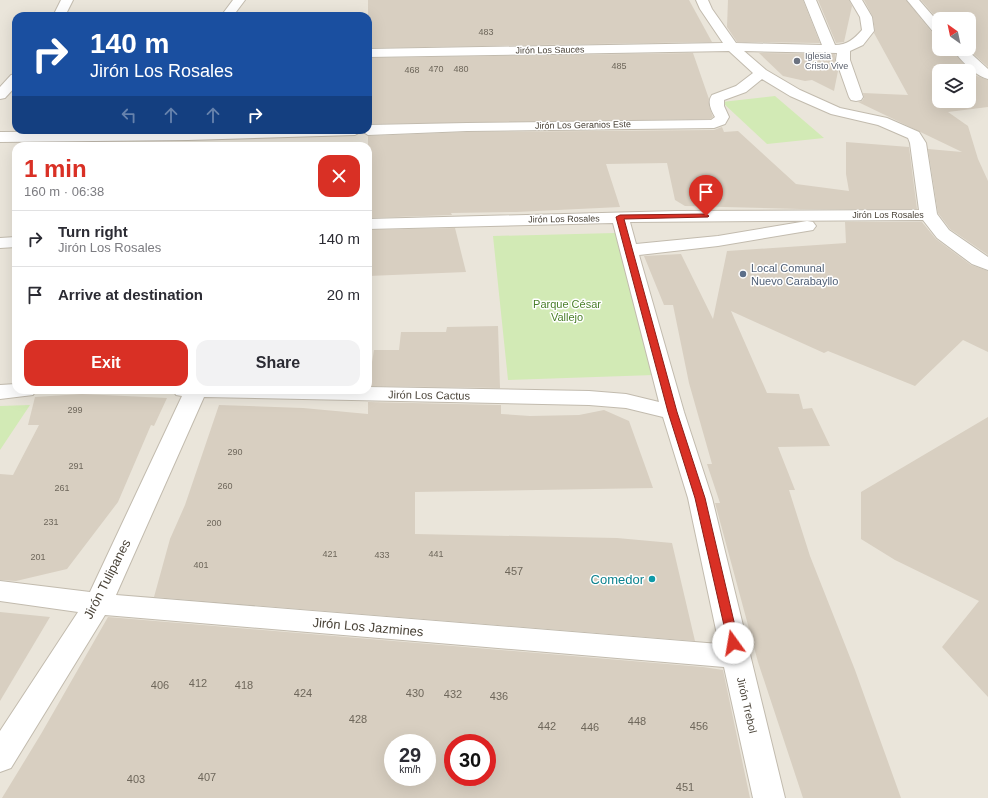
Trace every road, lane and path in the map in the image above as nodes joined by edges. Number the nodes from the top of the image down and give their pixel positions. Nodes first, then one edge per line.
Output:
1 (67, 0) edge
2 (75, 0) edge
3 (239, 0) edge
4 (702, 0) edge
5 (810, 0) edge
6 (856, 0) edge
7 (913, 0) edge
8 (719, 8) dead end
9 (60, 12) edge
10 (230, 12) edge
11 (932, 23) edge
12 (717, 25) junction
13 (732, 47) junction
14 (830, 49) junction
15 (844, 49) junction
16 (372, 53) edge
17 (966, 56) edge
18 (761, 73) junction
19 (988, 75) edge
20 (12, 82) edge
21 (0, 95) edge
22 (856, 97) dead end
23 (372, 130) edge
24 (260, 134) edge
25 (0, 137) edge
26 (189, 137) edge
27 (852, 215) junction
28 (928, 215) junction
29 (620, 217) junction
30 (372, 224) edge
31 (12, 242) edge
32 (0, 243) edge
33 (628, 250) junction
34 (988, 264) edge
35 (12, 391) edge
36 (0, 392) edge
37 (190, 394) edge
38 (372, 394) edge
39 (673, 412) junction
40 (0, 591) edge
41 (98, 604) junction
42 (737, 657) junction
43 (0, 758) edge
44 (769, 798) edge

1 - 2 street
1 - 9 street
3 - 10 street
4 - 12 street
5 - 14 street
6 - 15 street
7 - 11 street
8 - 12 street
12 - 13 street
13 - 14 street, Jirón Los Sauces
13 - 16 street, Jirón Los Sauces
13 - 18 street
14 - 15 street, Jirón Los Sauces
15 - 22 street
17 - 19 street
18 - 23 street, Jirón Los Geranios Este
18 - 28 street
20 - 21 street
24 - 26 street
25 - 26 street
27 - 28 street, Jirón Los Rosales
27 - 29 street, Jirón Los Rosales
27 - 33 street
28 - 34 street
29 - 30 street, Jirón Los Rosales
29 - 33 street, Jirón Trebol
31 - 32 street
33 - 39 street, Jirón Trebol
35 - 36 street
37 - 41 street, Jirón Tulipanes
38 - 39 street, Jirón Los Cactus
39 - 42 street, Jirón Trebol
40 - 41 street, Jirón Los Jazmines
41 - 42 street, Jirón Los Jazmines
41 - 43 street, Jirón Tulipanes
42 - 44 street, Jirón Trebol

